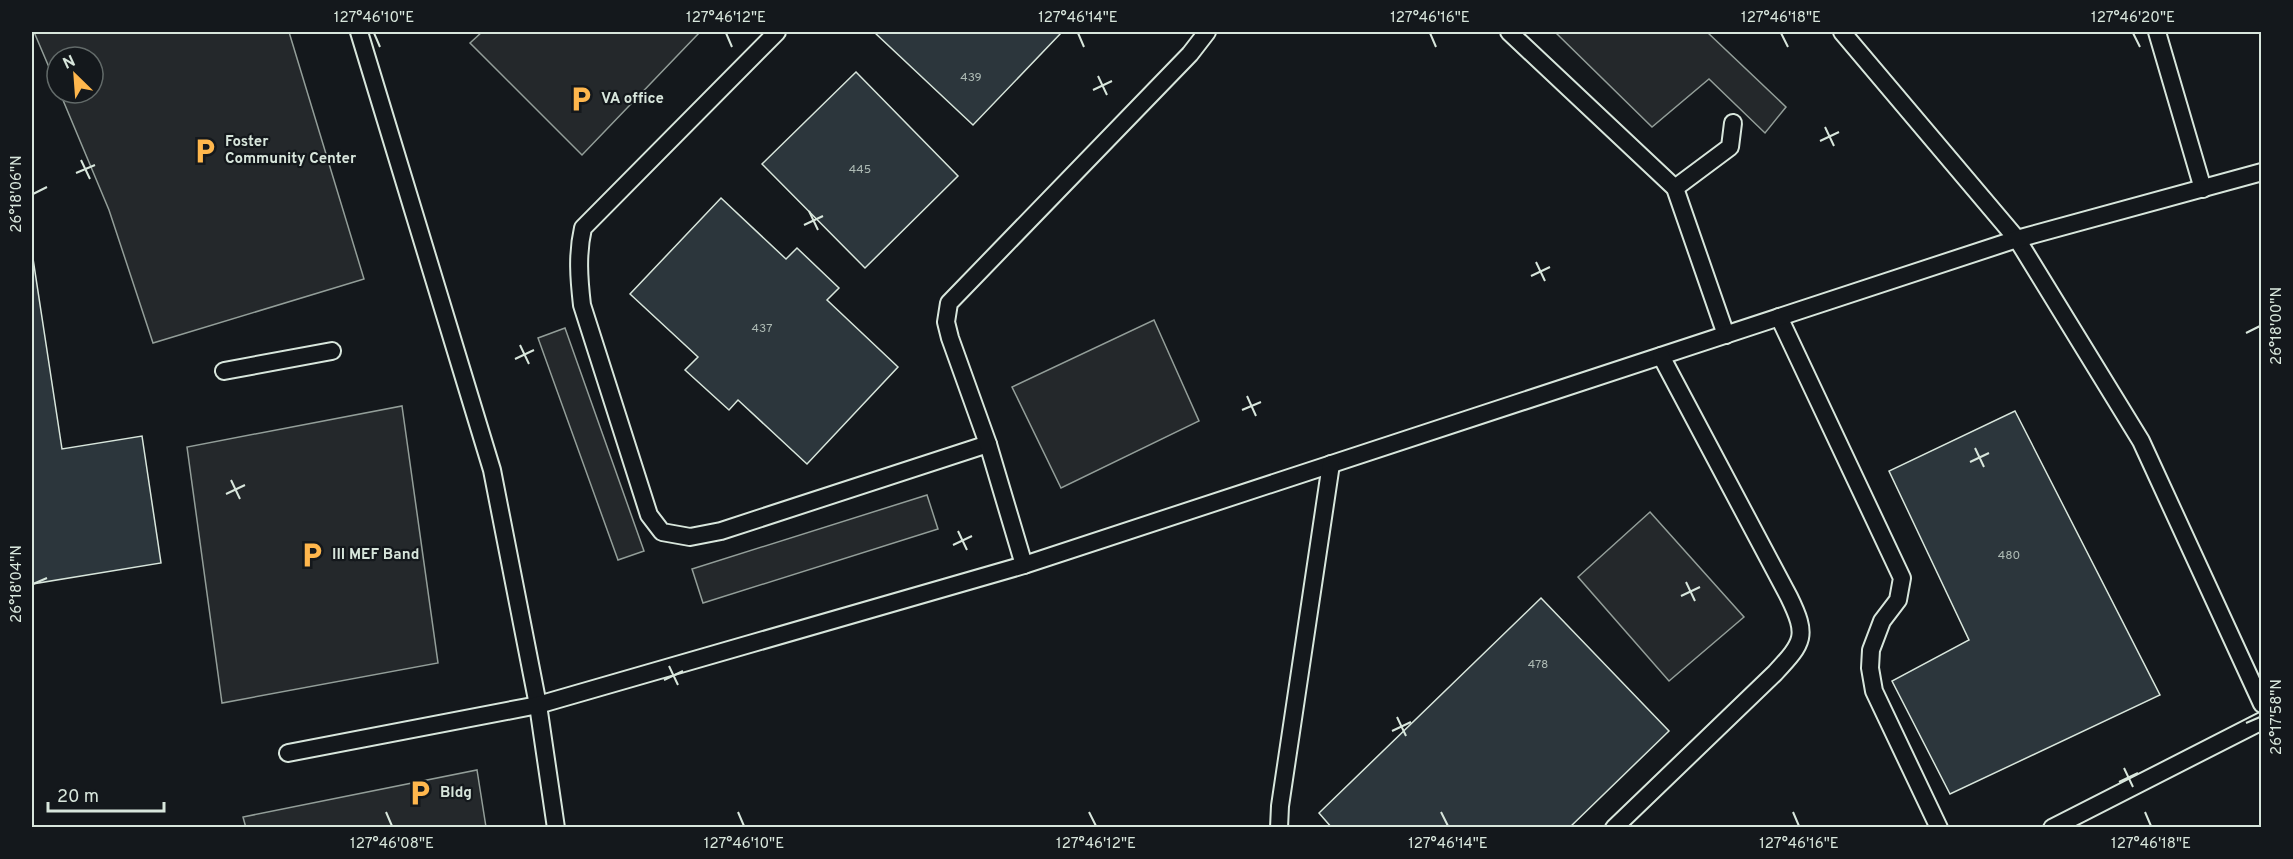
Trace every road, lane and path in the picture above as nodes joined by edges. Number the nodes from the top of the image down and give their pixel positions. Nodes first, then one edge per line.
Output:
1 (360, 32) edge
2 (777, 32) edge
3 (1207, 32) edge
4 (1509, 32) edge
5 (1843, 32) edge
6 (2157, 32) edge
7 (1733, 123) dead end
8 (2262, 172) edge
9 (1675, 188) junction
10 (2203, 189) junction
11 (2017, 239) junction
12 (1779, 317) junction
13 (1726, 335) junction
14 (332, 351) dead end
15 (1661, 356) junction
16 (224, 371) dead end
17 (988, 444) junction
18 (1331, 464) junction
19 (1024, 565) junction
20 (2262, 704) edge
21 (538, 705) junction
22 (2262, 721) edge
23 (288, 753) dead end
24 (556, 828) edge
25 (1279, 828) edge
26 (1614, 828) edge
27 (1939, 828) edge
28 (2052, 828) edge

1 - 21 lane
2 - 17 lane
3 - 17 lane
4 - 9 lane
5 - 11 lane
6 - 10 lane
7 - 9 lane
8 - 10 lane
9 - 13 lane
10 - 11 lane
11 - 12 lane
11 - 20 lane
12 - 13 lane
12 - 27 lane
13 - 15 lane
14 - 16 lane
15 - 18 lane
15 - 26 lane
17 - 19 lane
18 - 19 lane
18 - 25 lane
19 - 21 lane
21 - 23 lane
21 - 24 lane
22 - 28 lane

